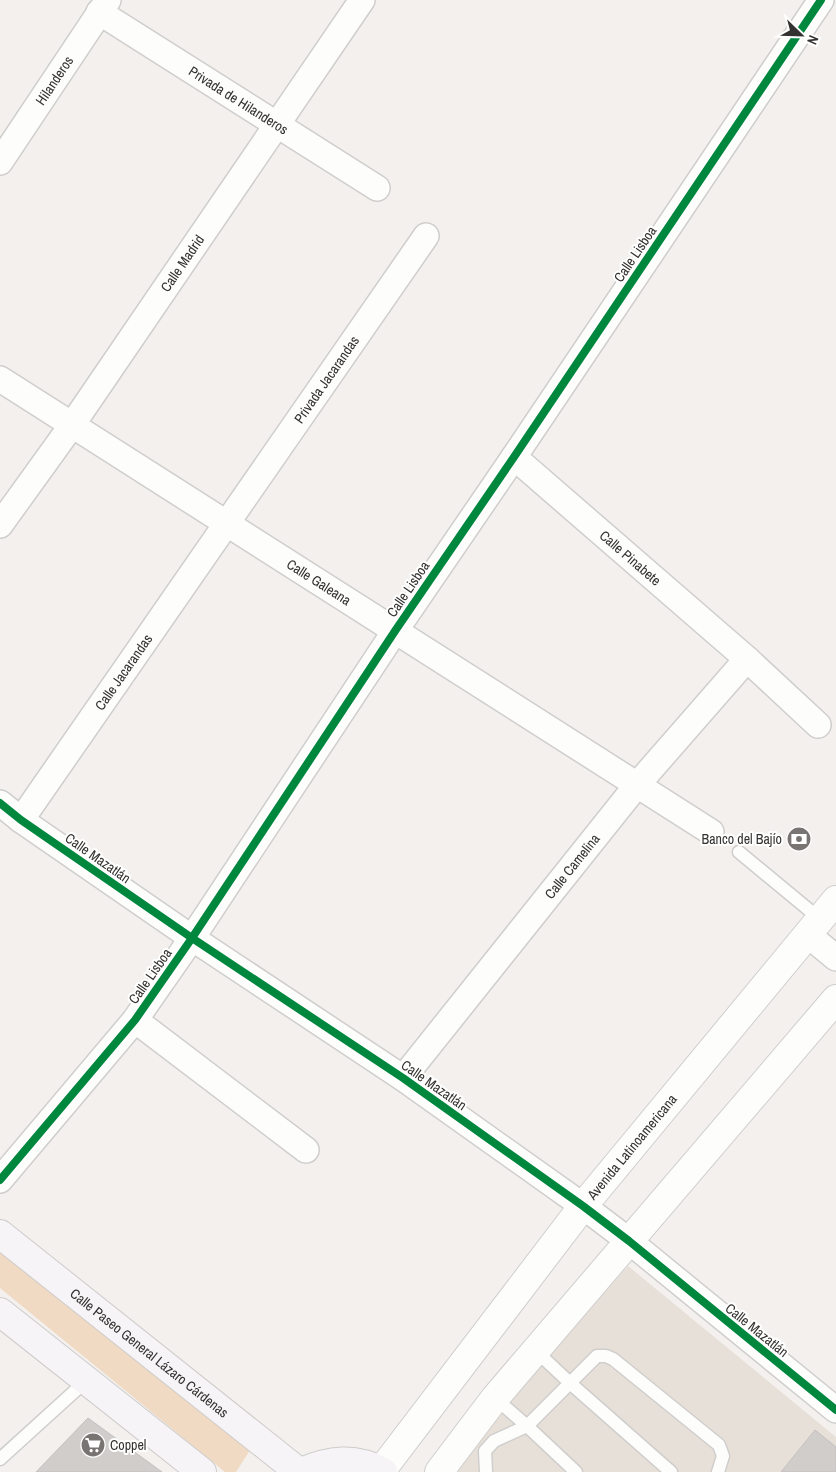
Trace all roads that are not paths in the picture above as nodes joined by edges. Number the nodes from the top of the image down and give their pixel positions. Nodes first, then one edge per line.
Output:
1 (362, 0) edge
2 (820, 0) edge
3 (104, 6) edge
4 (276, 125) junction
5 (0, 162) edge
6 (377, 188) dead end
7 (426, 236) dead end
8 (0, 379) edge
9 (72, 424) junction
10 (514, 456) junction
11 (226, 522) junction
12 (0, 524) edge
13 (395, 631) junction
14 (746, 659) junction
15 (818, 725) dead end
16 (637, 785) junction
17 (0, 803) edge
18 (21, 820) junction
19 (712, 832) dead end
20 (739, 852) dead end
21 (821, 918) edge
22 (192, 938) junction
23 (836, 958) edge
24 (836, 998) edge
25 (135, 1020) junction
26 (403, 1078) junction
27 (306, 1150) dead end
28 (0, 1180) edge
29 (583, 1206) junction
30 (0, 1234) edge
31 (629, 1241) junction
32 (0, 1312) edge
33 (536, 1351) junction
34 (87, 1380) junction
35 (570, 1383) junction
36 (495, 1398) junction
37 (836, 1410) edge
38 (528, 1426) junction
39 (0, 1459) edge
40 (382, 1471) edge
41 (202, 1472) edge
42 (300, 1472) edge
43 (439, 1472) edge
44 (486, 1472) edge
45 (576, 1472) edge
46 (671, 1472) edge
47 (718, 1472) edge

1 - 4 street, Calle Madrid
2 - 10 street, Calle Lisboa
3 - 4 street, Privada de Hilanderos
3 - 5 street, Hilanderos
4 - 6 street, Privada de Hilanderos
4 - 9 street, Calle Madrid
7 - 11 street, Privada Jacarandas
8 - 9 street, Calle Galeana
9 - 11 street, Calle Galeana
9 - 12 street, Calle Madrid
10 - 13 street, Calle Lisboa
10 - 14 street, Calle Pinabete
11 - 13 street, Calle Galeana
11 - 18 street, Calle Jacarandas
13 - 16 street, Calle Galeana
13 - 22 street, Calle Lisboa
14 - 15 street, Calle Pinabete
14 - 16 street, Calle Camelina
16 - 19 street, Calle Galeana
16 - 26 street, Calle Camelina
17 - 18 street, Calle Mazatlán
18 - 22 street, Calle Mazatlán
20 - 21 lane
21 - 23 street
21 - 29 main road, Avenida Latinoamericana
22 - 25 street, Calle Lisboa
22 - 26 street, Calle Mazatlán
24 - 31 main road
25 - 27 street
25 - 28 street, Calle Lisboa
26 - 29 street, Calle Mazatlán
29 - 31 street, Calle Mazatlán
29 - 40 main road, Avenida Latinoamericana
30 - 42 main road, Calle Paseo General Lázaro Cárdenas
31 - 33 main road
31 - 37 street, Calle Mazatlán
32 - 34 main road
33 - 35 lane
33 - 36 main road
34 - 39 lane
34 - 41 main road
35 - 38 lane
35 - 46 lane
35 - 47 lane
36 - 38 lane
36 - 43 main road
38 - 44 lane
38 - 45 lane
40 - 42 main road

